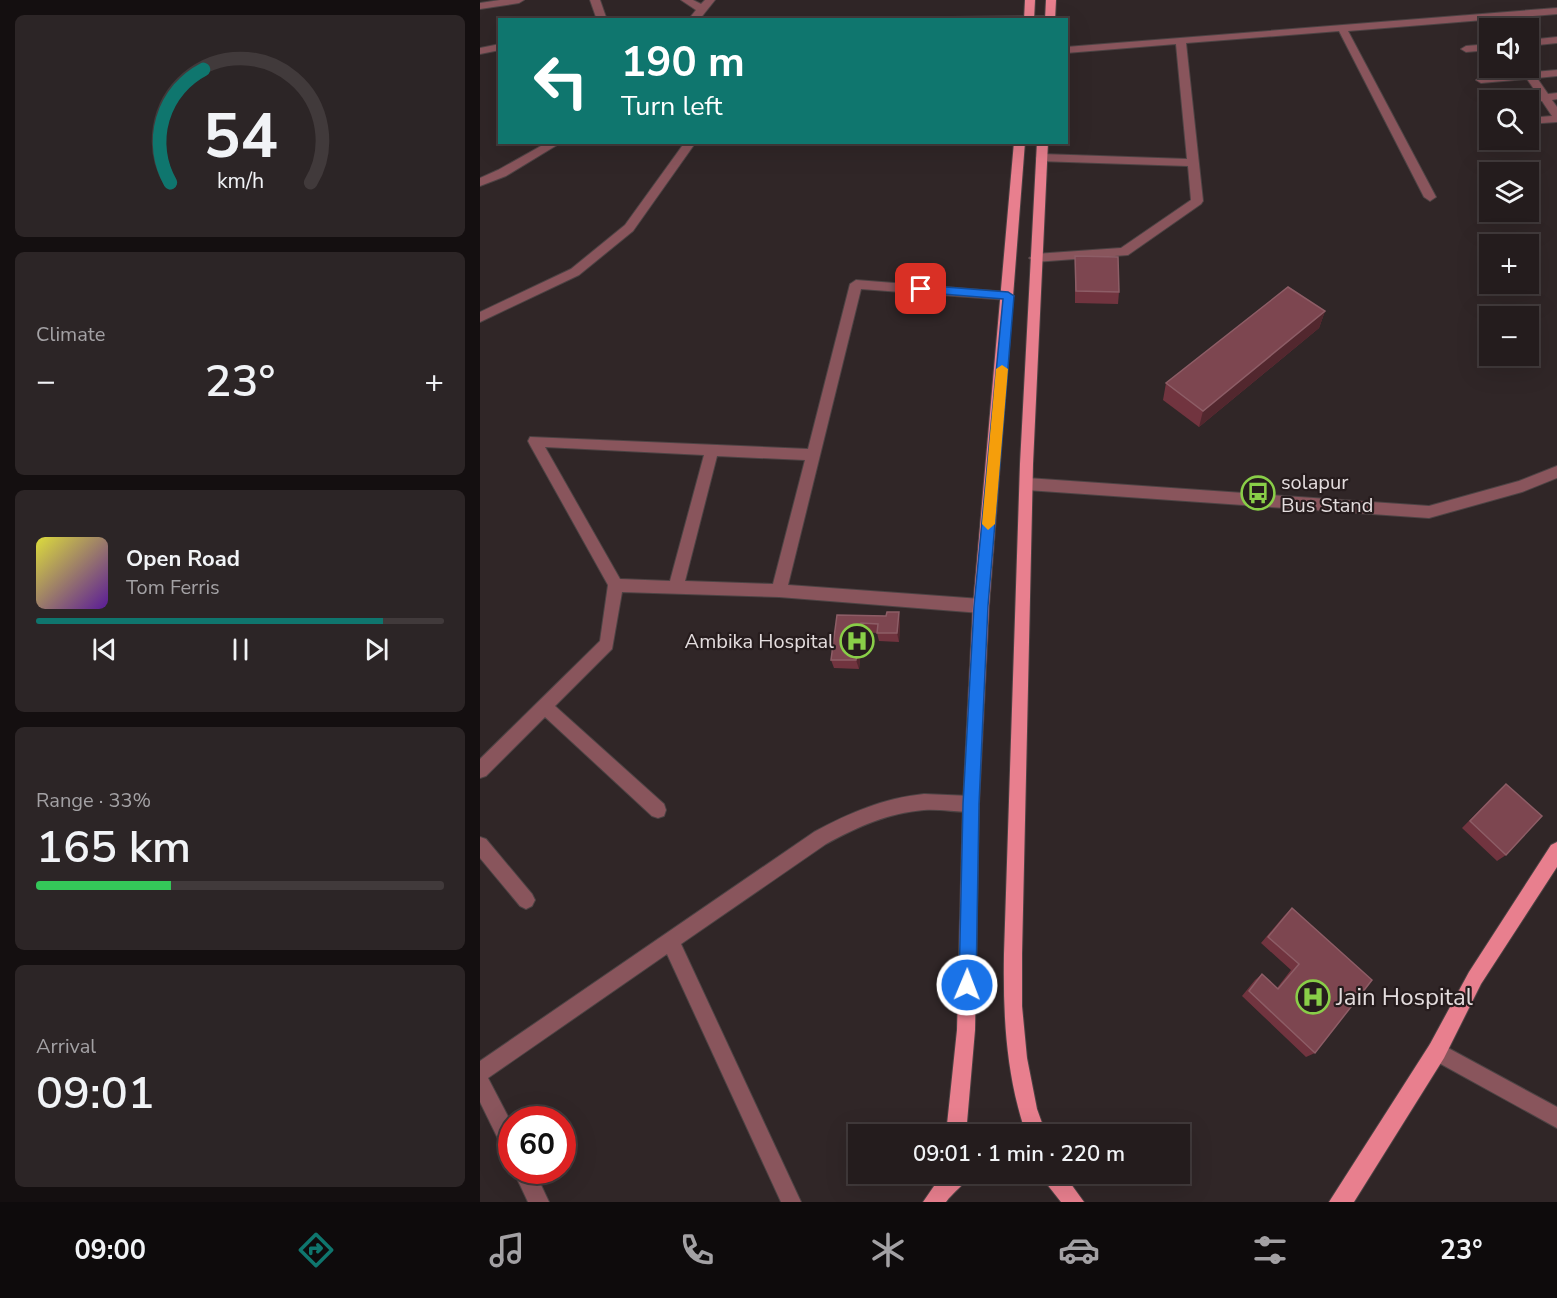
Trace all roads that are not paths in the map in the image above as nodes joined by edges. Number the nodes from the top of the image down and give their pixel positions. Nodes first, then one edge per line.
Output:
1 (519, 0) edge
2 (595, 0) edge
3 (686, 0) edge
4 (710, 0) edge
5 (1030, 0) edge
6 (1051, 0) edge
7 (1508, 0) edge
8 (480, 6) edge
9 (702, 9) junction
10 (1518, 14) junction
11 (1555, 14) edge
12 (1490, 16) joint
13 (601, 18) edge
14 (695, 18) edge
15 (1029, 18) edge
16 (1050, 18) edge
17 (1342, 28) junction
18 (1181, 40) junction
19 (1557, 40) edge
20 (1539, 42) edge
21 (498, 47) edge
22 (1479, 48) edge
23 (1466, 49) dead end
24 (1068, 50) edge
25 (480, 51) edge
26 (1539, 72) edge
27 (1557, 73) edge
28 (1492, 78) edge
29 (1531, 78) edge
30 (1481, 80) dead end
31 (1557, 96) edge
32 (1539, 98) edge
33 (1545, 98) junction
34 (1557, 117) edge
35 (1539, 120) edge
36 (554, 144) edge
37 (690, 144) edge
38 (1020, 144) edge
39 (1042, 150) edge
40 (1193, 163) junction
41 (480, 182) edge
42 (1430, 197) dead end
43 (1035, 258) junction
44 (1008, 296) junction
45 (480, 316) edge
46 (712, 450) junction
47 (813, 454) junction
48 (1557, 472) edge
49 (1027, 484) junction
50 (616, 585) junction
51 (676, 587) junction
52 (779, 591) junction
53 (981, 606) junction
54 (544, 706) junction
55 (480, 770) edge
56 (971, 804) junction
57 (658, 810) dead end
58 (480, 845) edge
59 (1557, 851) edge
60 (526, 900) dead end
61 (670, 940) junction
62 (1437, 1052) junction
63 (480, 1072) edge
64 (480, 1082) edge
65 (498, 1118) edge
66 (1557, 1118) edge
67 (957, 1124) edge
68 (1032, 1124) edge
69 (531, 1184) edge
70 (947, 1184) edge
71 (1059, 1184) edge
72 (539, 1202) edge
73 (791, 1202) edge
74 (933, 1202) edge
75 (1074, 1202) edge
76 (1339, 1202) edge

1 - 8 street
2 - 13 street
3 - 9 street
4 - 9 street
5 - 15 main road
6 - 16 main road
7 - 10 street
9 - 14 street
10 - 11 street
10 - 12 street
12 - 17 street
17 - 18 street
17 - 42 street
18 - 24 street
18 - 40 street
19 - 20 street
21 - 25 street
22 - 23 street
26 - 27 street
28 - 30 street
29 - 33 street
31 - 33 street
32 - 33 street
33 - 34 street
34 - 35 street
36 - 41 street
37 - 45 street
38 - 44 main road
39 - 40 street
39 - 43 main road
40 - 43 street
43 - 49 main road
44 - 47 street
44 - 53 main road
46 - 47 street
46 - 50 street
46 - 51 street
47 - 52 street
48 - 49 street
49 - 68 main road
50 - 51 street
50 - 54 street
51 - 52 street
52 - 53 street
53 - 56 main road
54 - 55 street
54 - 57 street
56 - 61 street
56 - 67 main road
58 - 60 street
59 - 62 main road
61 - 63 street
61 - 73 street
62 - 66 street
62 - 76 main road
64 - 65 street
69 - 72 street
70 - 74 main road
71 - 75 main road

